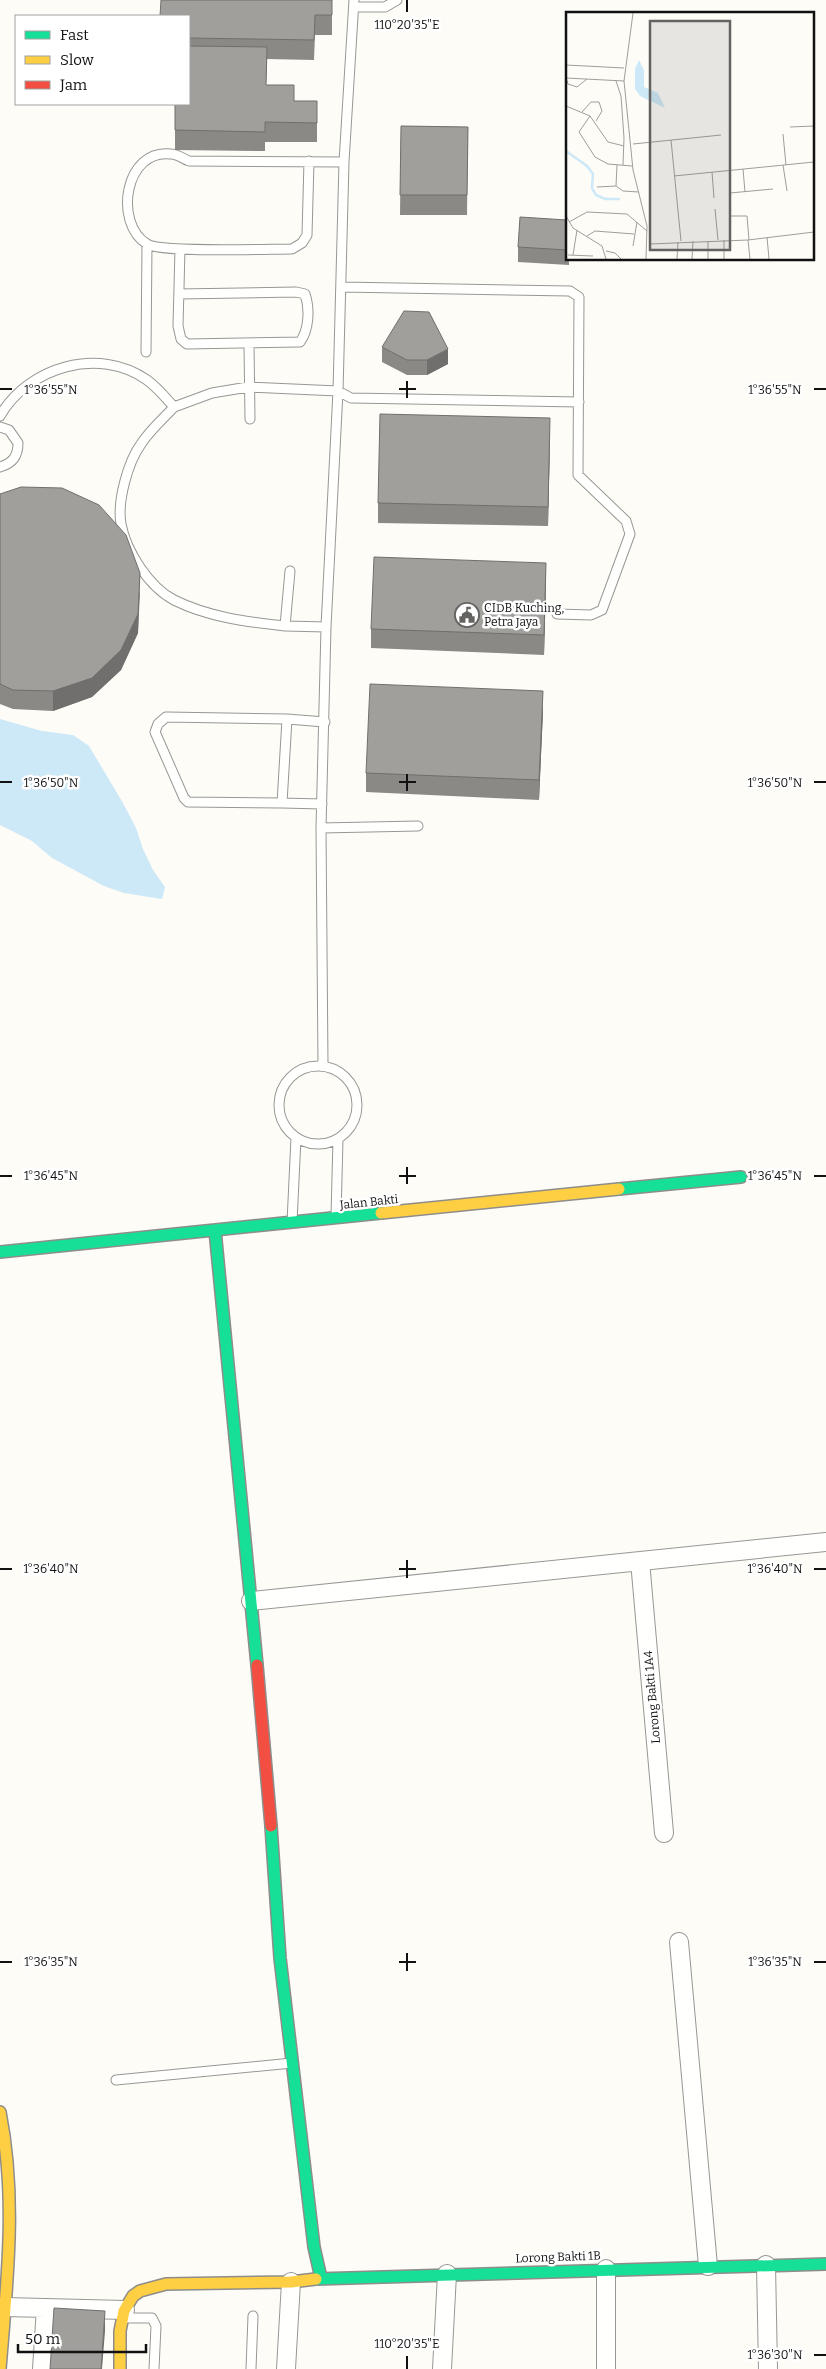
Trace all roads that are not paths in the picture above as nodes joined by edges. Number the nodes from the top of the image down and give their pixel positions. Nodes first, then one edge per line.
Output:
1 (397, 0) edge
2 (354, 3) edge
3 (309, 161) junction
4 (344, 162) junction
5 (147, 245) junction
6 (180, 249) junction
7 (341, 287) junction
8 (179, 294) junction
9 (249, 344) junction
10 (146, 352) dead end
11 (248, 387) junction
12 (338, 391) junction
13 (579, 402) junction
14 (174, 407) junction
15 (0, 416) edge
16 (250, 420) dead end
17 (0, 427) edge
18 (0, 467) edge
19 (290, 571) dead end
20 (557, 614) dead end
21 (285, 626) junction
22 (326, 627) junction
23 (287, 719) junction
24 (325, 722) junction
25 (282, 803) junction
26 (322, 804) junction
27 (418, 826) dead end
28 (321, 828) junction
29 (323, 1066) junction
30 (296, 1138) junction
31 (338, 1139) junction
32 (741, 1177) dead end
33 (335, 1219) junction
34 (292, 1222) junction
35 (215, 1230) junction
36 (0, 1252) edge
37 (826, 1542) edge
38 (640, 1561) junction
39 (251, 1601) junction
40 (664, 1833) dead end
41 (679, 1942) dead end
42 (292, 2063) junction
43 (116, 2080) dead end
44 (0, 2112) edge
45 (826, 2264) edge
46 (766, 2265) junction
47 (708, 2266) junction
48 (606, 2269) junction
49 (447, 2274) junction
50 (320, 2278) junction
51 (291, 2282) junction
52 (6, 2307) junction
53 (46, 2308) junction
54 (124, 2314) junction
55 (253, 2316) dead end
56 (0, 2369) edge
57 (42, 2369) edge
58 (120, 2369) edge
59 (154, 2369) edge
60 (251, 2369) edge
61 (286, 2369) edge
62 (442, 2369) edge
63 (606, 2369) edge
64 (768, 2369) edge

1 - 2 lane
2 - 4 lane
3 - 4 lane
3 - 5 lane
3 - 6 lane
4 - 7 lane
5 - 6 lane
5 - 10 lane
6 - 8 lane
7 - 12 lane
7 - 13 lane
8 - 9 lane
8 - 9 lane
9 - 11 lane
11 - 12 lane
11 - 14 lane
11 - 16 lane
12 - 13 lane
12 - 22 lane
13 - 20 lane
14 - 15 lane
14 - 21 lane
17 - 18 lane
19 - 21 lane
21 - 22 lane
22 - 24 lane
23 - 24 lane
23 - 25 lane
23 - 25 lane
24 - 26 lane
25 - 26 lane
26 - 28 lane
27 - 28 lane
28 - 29 lane
29 - 30 lane
29 - 31 lane
30 - 31 lane
30 - 34 lane
31 - 33 lane
32 - 33 street, Jalan Bakti
33 - 34 street, Jalan Bakti
34 - 35 street, Jalan Bakti
35 - 36 street, Jalan Bakti
35 - 39 street
37 - 38 street
38 - 39 street
38 - 40 street, Lorong Bakti 1A4
39 - 42 street
41 - 47 street
42 - 43 lane
42 - 50 street
44 - 52 street
45 - 46 street, Lorong Bakti 1B
46 - 47 street, Lorong Bakti 1B
46 - 64 street
47 - 48 street, Lorong Bakti 1B
48 - 49 street, Lorong Bakti 1B
48 - 63 street
49 - 50 street, Lorong Bakti 1B
49 - 62 street
50 - 51 street, Lorong Bakti 1B
51 - 54 street, Lorong Bakti 1B
51 - 61 street
52 - 53 street
52 - 56 street
53 - 54 street
53 - 57 street
54 - 58 street
54 - 59 lane
55 - 60 lane

